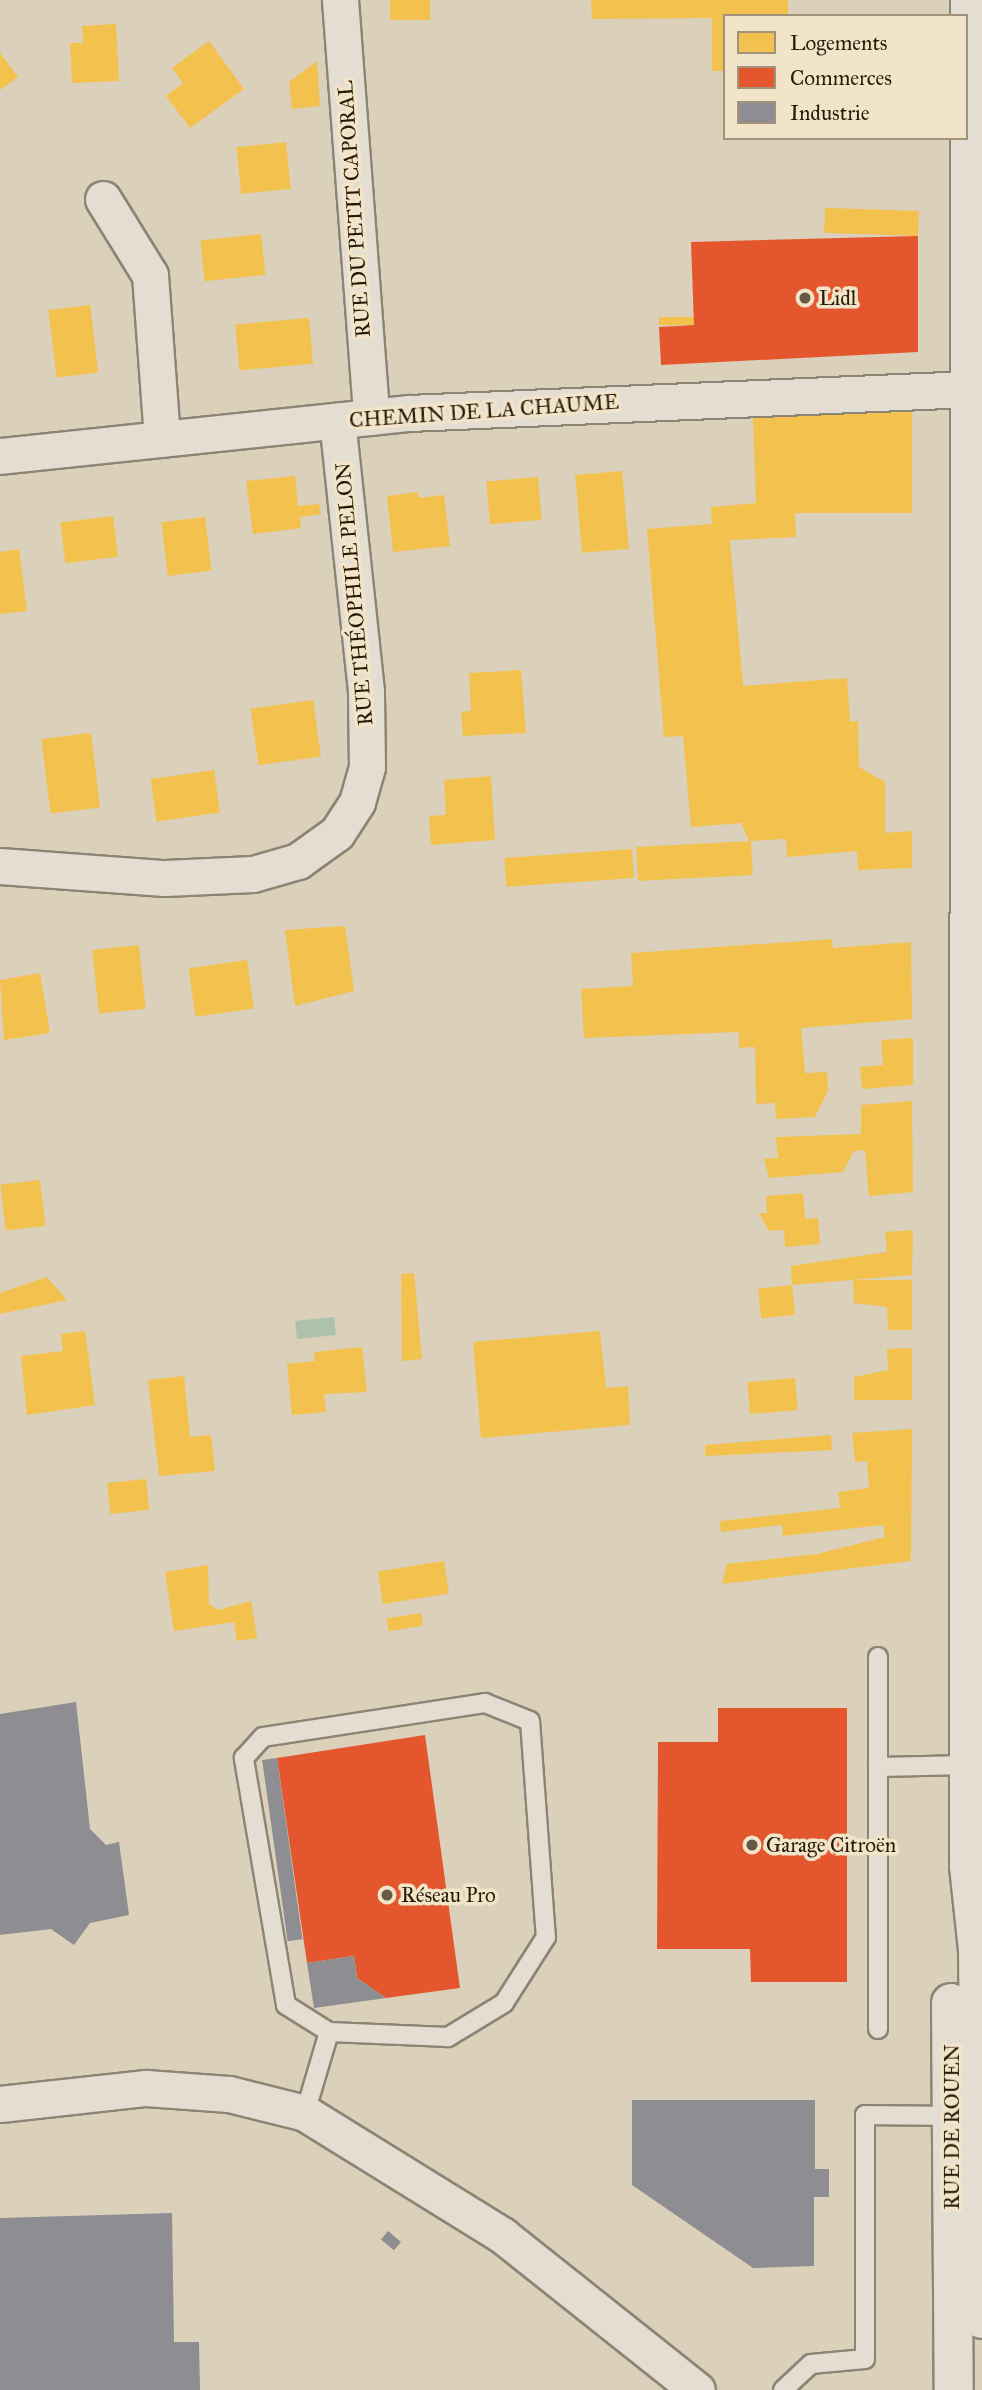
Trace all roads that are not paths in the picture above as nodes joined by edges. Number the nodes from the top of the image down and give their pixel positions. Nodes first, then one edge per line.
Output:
1 (340, 0) edge
2 (970, 0) edge
3 (103, 199) dead end
4 (976, 389) edge
5 (371, 417) junction
6 (337, 421) junction
7 (162, 439) junction
8 (975, 447) edge
9 (0, 456) edge
10 (975, 638) edge
11 (0, 866) edge
12 (878, 1657) dead end
13 (976, 1662) edge
14 (969, 1765) junction
15 (878, 1767) junction
16 (878, 2029) dead end
17 (329, 2032) junction
18 (0, 2104) edge
19 (305, 2113) junction
20 (964, 2119) junction
21 (980, 2273) edge
22 (982, 2319) edge
23 (697, 2390) edge
24 (783, 2390) edge
25 (954, 2390) edge

1 - 5 street, RUE DU PETIT CAPORAL
2 - 4 main road, RUE DE ROUEN
3 - 7 street
4 - 5 street, CHEMIN DE LA CHAUME
4 - 8 main road, RUE DE ROUEN
5 - 6 street, CHEMIN DE LA CHAUME
6 - 7 street, CHEMIN DE LA CHAUME
6 - 11 street, RUE THÉOPHILE PELON
7 - 9 street, CHEMIN DE LA CHAUME
8 - 10 main road, RUE DE ROUEN
10 - 13 main road, RUE DE ROUEN
12 - 15 lane
13 - 14 main road, RUE DE ROUEN
14 - 15 lane
14 - 20 main road, RUE DE ROUEN
15 - 16 lane
17 - 17 lane
17 - 19 lane
18 - 19 street
19 - 23 street
20 - 21 main road, RUE DE ROUEN
20 - 24 lane
20 - 25 main road, RUE DE ROUEN
21 - 22 main road, RUE DE ROUEN

